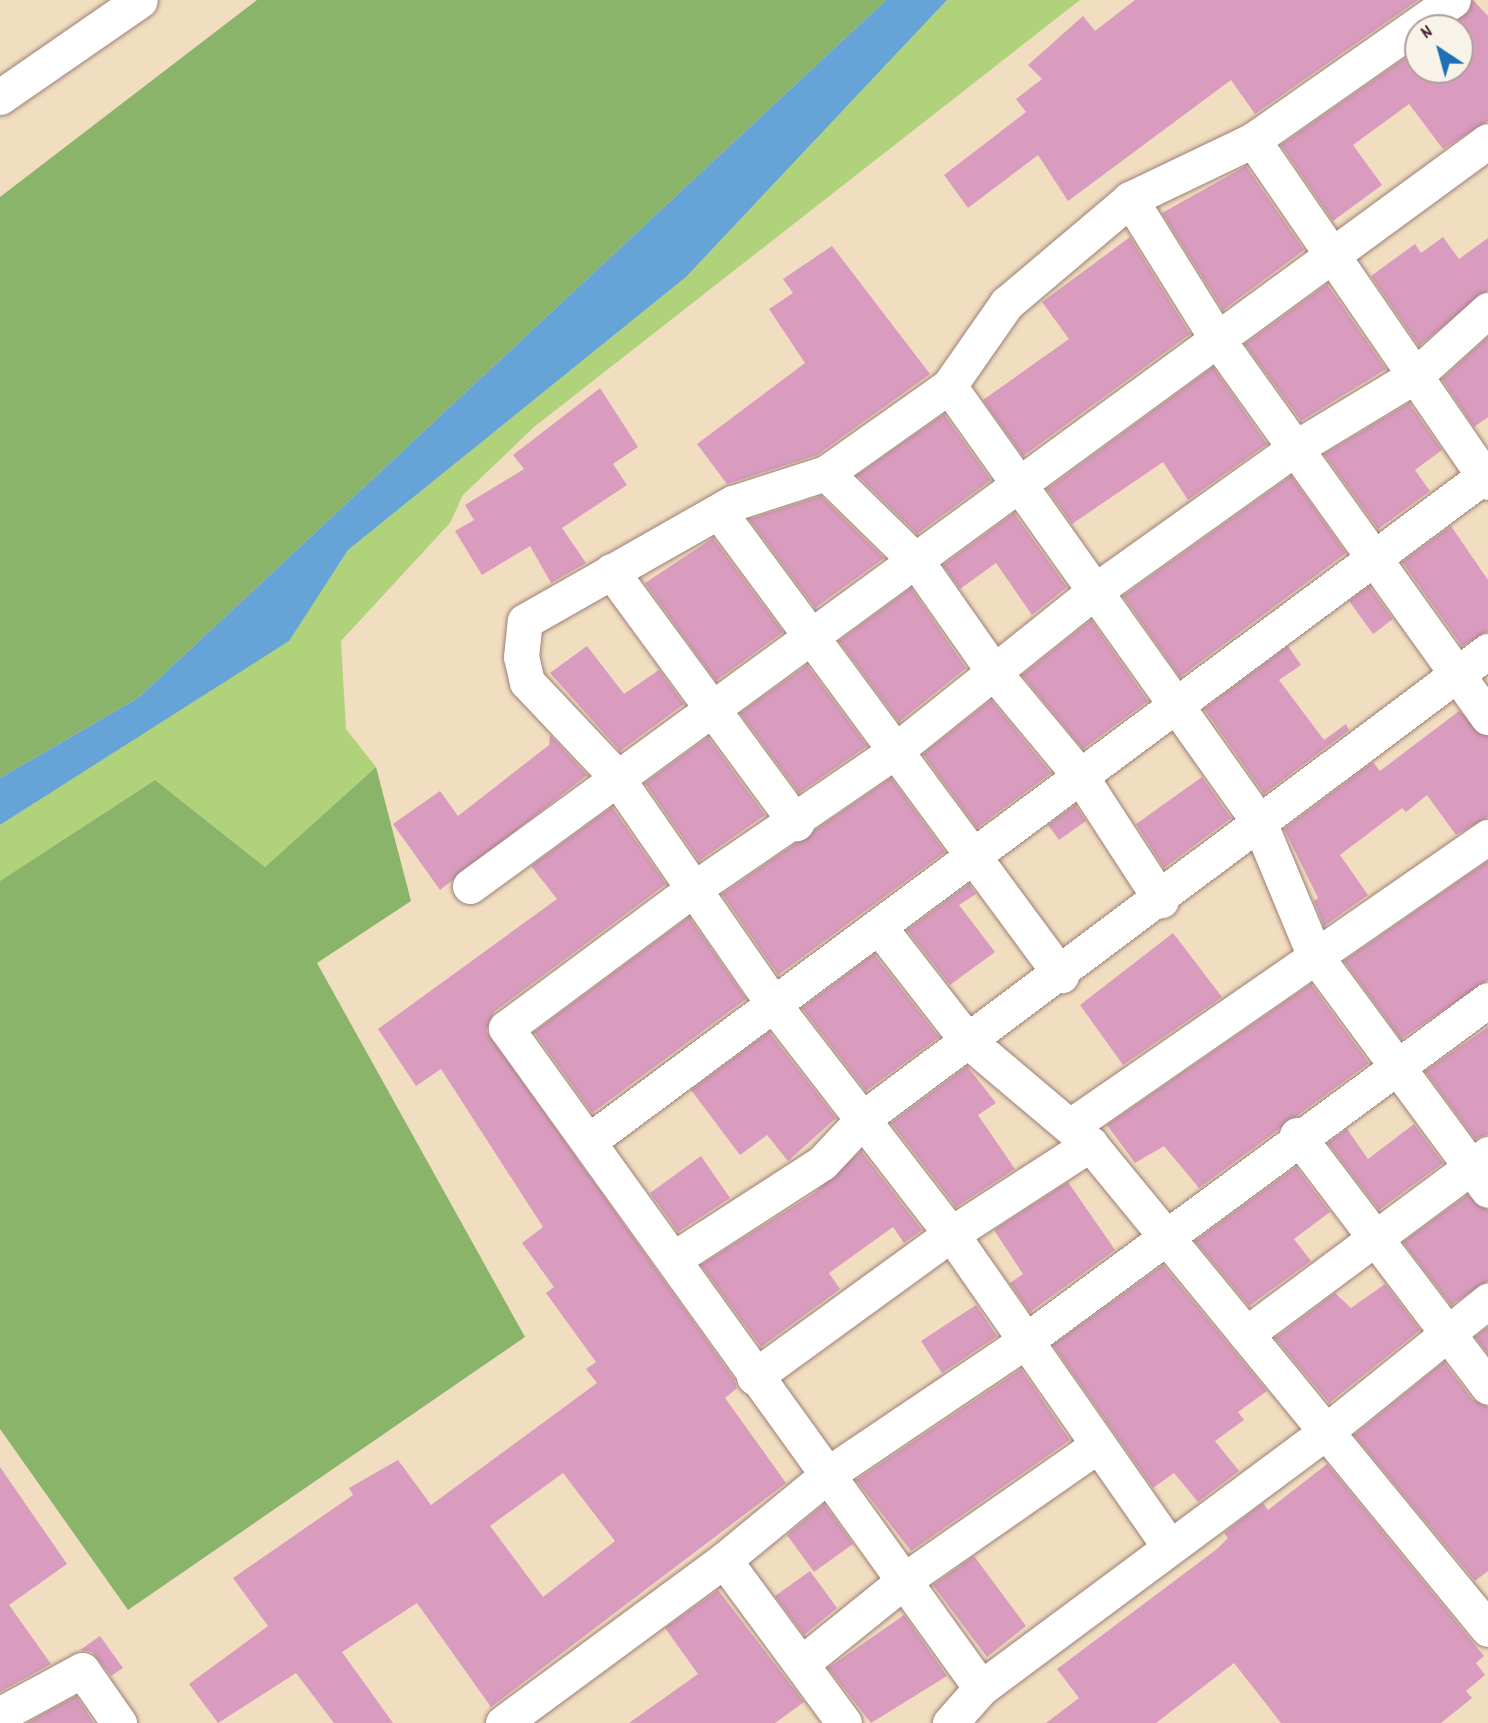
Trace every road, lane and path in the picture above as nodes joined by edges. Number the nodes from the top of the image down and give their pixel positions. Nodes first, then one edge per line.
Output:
1 (140, 0) edge
2 (1452, 0) edge
3 (0, 97) edge
4 (1253, 140) junction
5 (1488, 141) edge
6 (1130, 199) junction
7 (1336, 253) junction
8 (1488, 310) edge
9 (1217, 339) junction
10 (1416, 375) junction
11 (948, 386) junction
12 (1297, 447) junction
13 (826, 473) junction
14 (1487, 477) edge
15 (1017, 488) junction
16 (719, 512) junction
17 (1376, 556) junction
18 (917, 562) junction
19 (611, 571) junction
20 (1092, 593) junction
21 (814, 637) junction
22 (1488, 651) edge
23 (1458, 674) junction
24 (996, 675) junction
25 (1174, 707) junction
26 (710, 710) junction
27 (1488, 717) edge
28 (895, 751) junction
29 (614, 774) junction
30 (1081, 777) junction
31 (1259, 822) junction
32 (796, 823) junction
33 (1488, 837) edge
34 (973, 858) junction
35 (470, 886) dead end
36 (692, 890) junction
37 (1161, 900) junction
38 (879, 927) junction
39 (1314, 954) junction
40 (1061, 975) junction
41 (1487, 1003) edge
42 (774, 1005) junction
43 (967, 1040) junction
44 (1396, 1065) junction
45 (864, 1117) junction
46 (1081, 1134) junction
47 (1297, 1135) junction
48 (589, 1141) junction
49 (1482, 1170) edge
50 (951, 1234) junction
51 (1167, 1237) junction
52 (1381, 1238) junction
53 (675, 1258) junction
54 (1488, 1301) edge
55 (1446, 1332) junction
56 (1246, 1334) junction
57 (1024, 1342) junction
58 (754, 1377) junction
59 (1488, 1387) edge
60 (1328, 1430) junction
61 (1095, 1447) junction
62 (831, 1472) junction
63 (1169, 1546) junction
64 (724, 1560) junction
65 (906, 1579) junction
66 (1488, 1629) edge
67 (802, 1663) junction
68 (981, 1688) junction
69 (1, 1714) edge
70 (120, 1723) edge
71 (503, 1723) edge
72 (845, 1723) edge
73 (950, 1723) edge

1 - 3 street
2 - 4 street
4 - 6 street
4 - 7 street
5 - 7 street
6 - 9 street
6 - 11 street
7 - 9 street
7 - 10 street
8 - 10 street
9 - 12 street
9 - 15 street
10 - 12 street
10 - 14 street
11 - 13 street
11 - 15 street
12 - 17 street
12 - 20 street
13 - 16 street
13 - 18 street
14 - 17 street
15 - 18 street
15 - 20 street
16 - 19 street
16 - 21 street
17 - 23 street
17 - 25 street
18 - 21 street
18 - 24 street
19 - 26 street
19 - 29 street
20 - 24 street
20 - 25 street
21 - 26 street
21 - 28 street
22 - 23 street
23 - 27 street
23 - 31 street
24 - 28 street
24 - 30 street
25 - 30 street
25 - 31 street
26 - 29 street
26 - 32 street
28 - 32 street
28 - 34 street
29 - 35 street
29 - 36 street
30 - 34 street
30 - 37 street
31 - 37 street
31 - 39 street
32 - 36 street
33 - 39 street
34 - 38 street
34 - 40 street
36 - 42 street
36 - 48 street
37 - 40 street
38 - 42 street
38 - 43 street
39 - 44 street
39 - 46 street
40 - 43 street
41 - 44 street
42 - 45 street
42 - 48 street
43 - 45 street
43 - 46 street
44 - 47 street
44 - 49 street
45 - 50 street
45 - 53 street
46 - 50 street
46 - 51 street
47 - 51 street
47 - 52 street
48 - 53 street
49 - 52 street
50 - 57 street
50 - 58 street
51 - 56 street
51 - 57 street
52 - 55 street
52 - 56 street
53 - 58 street
54 - 55 street
55 - 59 street
55 - 60 street
56 - 60 street
57 - 61 street
57 - 62 street
58 - 62 street
60 - 63 street
60 - 66 street
61 - 63 street
61 - 65 street
62 - 64 street
62 - 65 street
63 - 68 street
64 - 67 street
64 - 71 street
65 - 67 street
65 - 68 street
67 - 72 street
68 - 73 street
69 - 70 street

